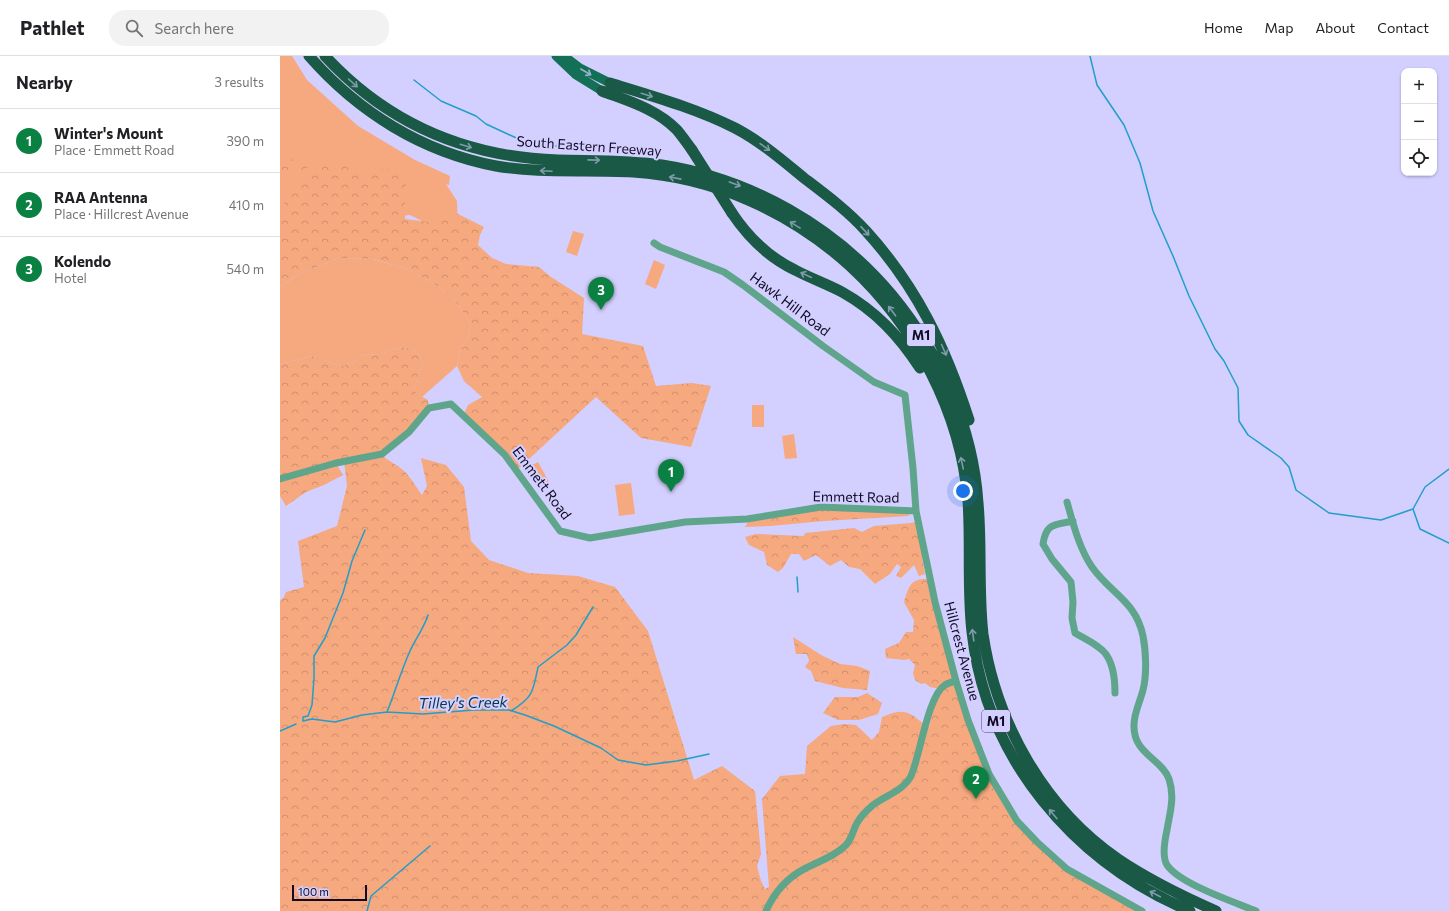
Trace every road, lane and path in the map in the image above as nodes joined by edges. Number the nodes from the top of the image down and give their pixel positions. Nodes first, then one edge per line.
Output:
1 (309, 56) edge
2 (325, 56) edge
3 (556, 56) edge
4 (564, 56) edge
5 (606, 87) junction
6 (654, 243) dead end
7 (905, 395) joint
8 (958, 445) junction
9 (280, 479) edge
10 (1067, 502) dead end
11 (916, 511) junction
12 (1073, 521) junction
13 (981, 606) junction
14 (956, 681) junction
15 (1115, 693) dead end
16 (1215, 910) edge
17 (766, 911) edge
18 (1142, 911) edge
19 (1190, 911) edge
20 (1256, 911) edge

8 -> 1 highway, South Eastern Freeway / M1
2 -> 13 highway, South Eastern Freeway / M1
3 - 5 main road
4 -> 5 main road
8 -> 5 highway, M1, bridge
5 -> 13 highway
6 - 7 street, Hawk Hill Road
7 - 11 street, Hillcrest Avenue
19 -> 8 highway, South Eastern Freeway / M1
9 - 11 street, Emmett Road
10 - 12 street
11 - 14 street, Hillcrest Avenue
12 - 15 street
12 - 20 street
13 - 16 highway, South Eastern Freeway / M1
14 - 17 street
14 - 18 street, Hillcrest Avenue

